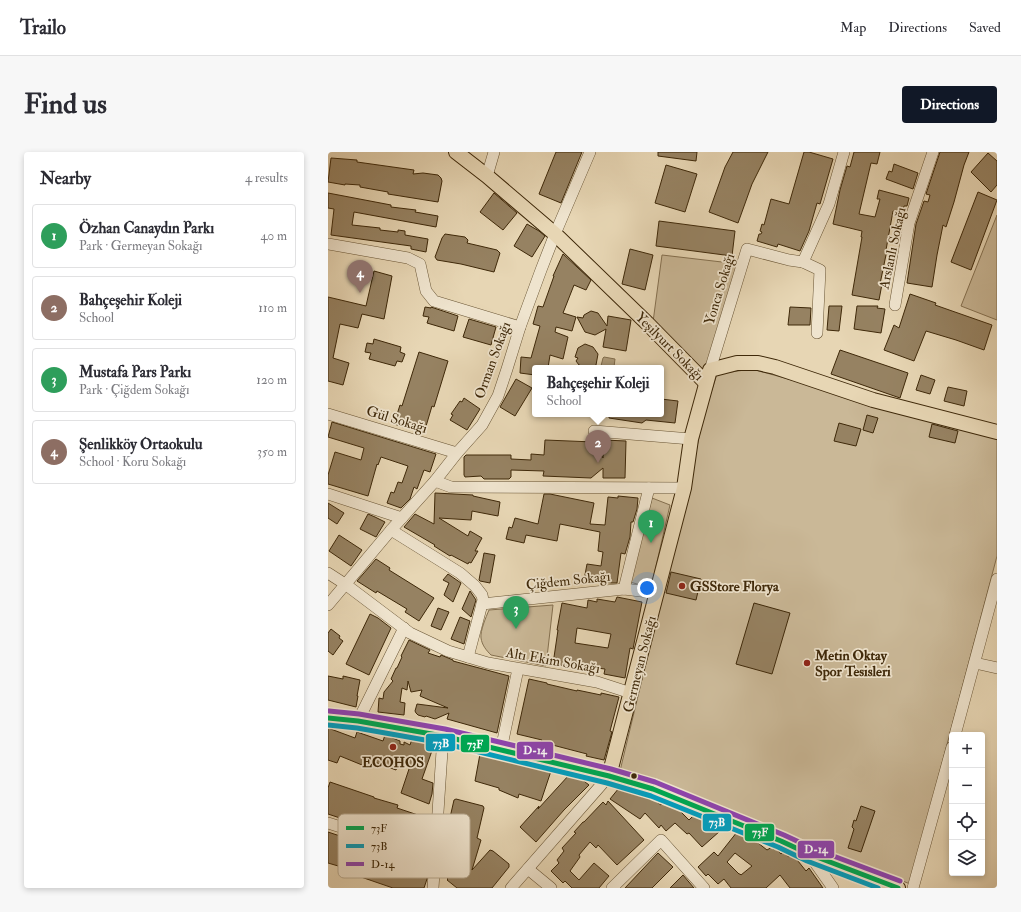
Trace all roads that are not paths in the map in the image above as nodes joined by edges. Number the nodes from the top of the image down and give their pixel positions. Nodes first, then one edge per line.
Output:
1 (456, 152) edge
2 (494, 152) edge
3 (590, 152) edge
4 (844, 152) edge
5 (933, 152) edge
6 (486, 176) junction
7 (555, 234) junction
8 (328, 244) edge
9 (803, 262) junction
10 (895, 305) dead end
11 (520, 327) junction
12 (817, 333) dead end
13 (710, 370) junction
14 (706, 384) junction
15 (328, 414) edge
16 (594, 431) dead end
17 (997, 432) edge
18 (691, 439) junction
19 (457, 453) junction
20 (435, 481) junction
21 (650, 488) junction
22 (684, 488) junction
23 (328, 494) edge
24 (402, 518) junction
25 (391, 530) junction
26 (328, 573) edge
27 (997, 579) edge
28 (345, 584) junction
29 (624, 590) junction
30 (657, 593) junction
31 (328, 604) edge
32 (482, 604) junction
33 (404, 628) junction
34 (468, 657) junction
35 (975, 663) junction
36 (997, 668) edge
37 (518, 669) junction
38 (632, 693) junction
39 (328, 718) edge
40 (358, 721) junction
41 (956, 732) edge
42 (443, 736) junction
43 (501, 750) junction
44 (949, 758) edge
45 (610, 776) junction
46 (438, 814) edge
47 (328, 823) edge
48 (338, 826) edge
49 (809, 854) junction
50 (528, 869) junction
51 (434, 878) edge
52 (433, 888) edge
53 (511, 888) edge
54 (551, 888) edge
55 (612, 888) edge
56 (704, 888) edge
57 (833, 888) edge
58 (898, 888) edge
59 (914, 888) edge

1 - 6 main road, Yeşilyurt Sokağı
2 - 6 street
3 - 7 street, Orman Sokağı
4 - 9 street
5 - 10 street, Arslanlı Sokağı
6 - 7 main road, Yeşilyurt Sokağı
7 - 11 street, Orman Sokağı
7 - 14 main road, Yeşilyurt Sokağı
8 - 11 street
9 - 12 street, Yonca Sokağı
9 - 13 street, Yonca Sokağı
11 - 19 street, Orman Sokağı
13 - 14 main road, Yeşilyurt Sokağı
13 - 17 main road, Yeşilyurt Sokağı
14 - 18 main road, Germeyan Sokağı
15 - 19 street, Gül Sokağı
16 - 18 street
18 - 22 main road, Germeyan Sokağı
19 - 20 street, Orman Sokağı
20 - 21 street
20 - 24 street, Orman Sokağı
21 - 22 street
21 - 29 street
22 - 30 main road, Germeyan Sokağı
23 - 24 street
24 - 25 street, Orman Sokağı
25 - 28 street, Orman Sokağı
25 - 32 street
26 - 28 street, Altı Ekim Sokağı
27 - 35 street
28 - 31 street, Orman Sokağı
28 - 33 street, Altı Ekim Sokağı
29 - 30 street, Çiğdem Sokağı
29 - 32 street, Çiğdem Sokağı
30 - 38 main road, Germeyan Sokağı
32 - 34 street
33 - 34 street, Altı Ekim Sokağı
33 - 40 street
34 - 37 street, Altı Ekim Sokağı
35 - 36 street
35 - 41 street
37 - 38 street, Altı Ekim Sokağı
37 - 43 street
38 - 45 main road, Germeyan Sokağı
39 - 40 main road
40 - 42 main road
42 - 43 main road
42 - 46 street
43 - 45 main road
44 - 59 street
45 - 49 main road
45 - 50 street, Germeyan Sokağı
47 - 48 street
49 - 57 street
49 - 58 main road
50 - 53 street, Germeyan Sokağı
50 - 54 street
51 - 52 street
55 - 56 street

